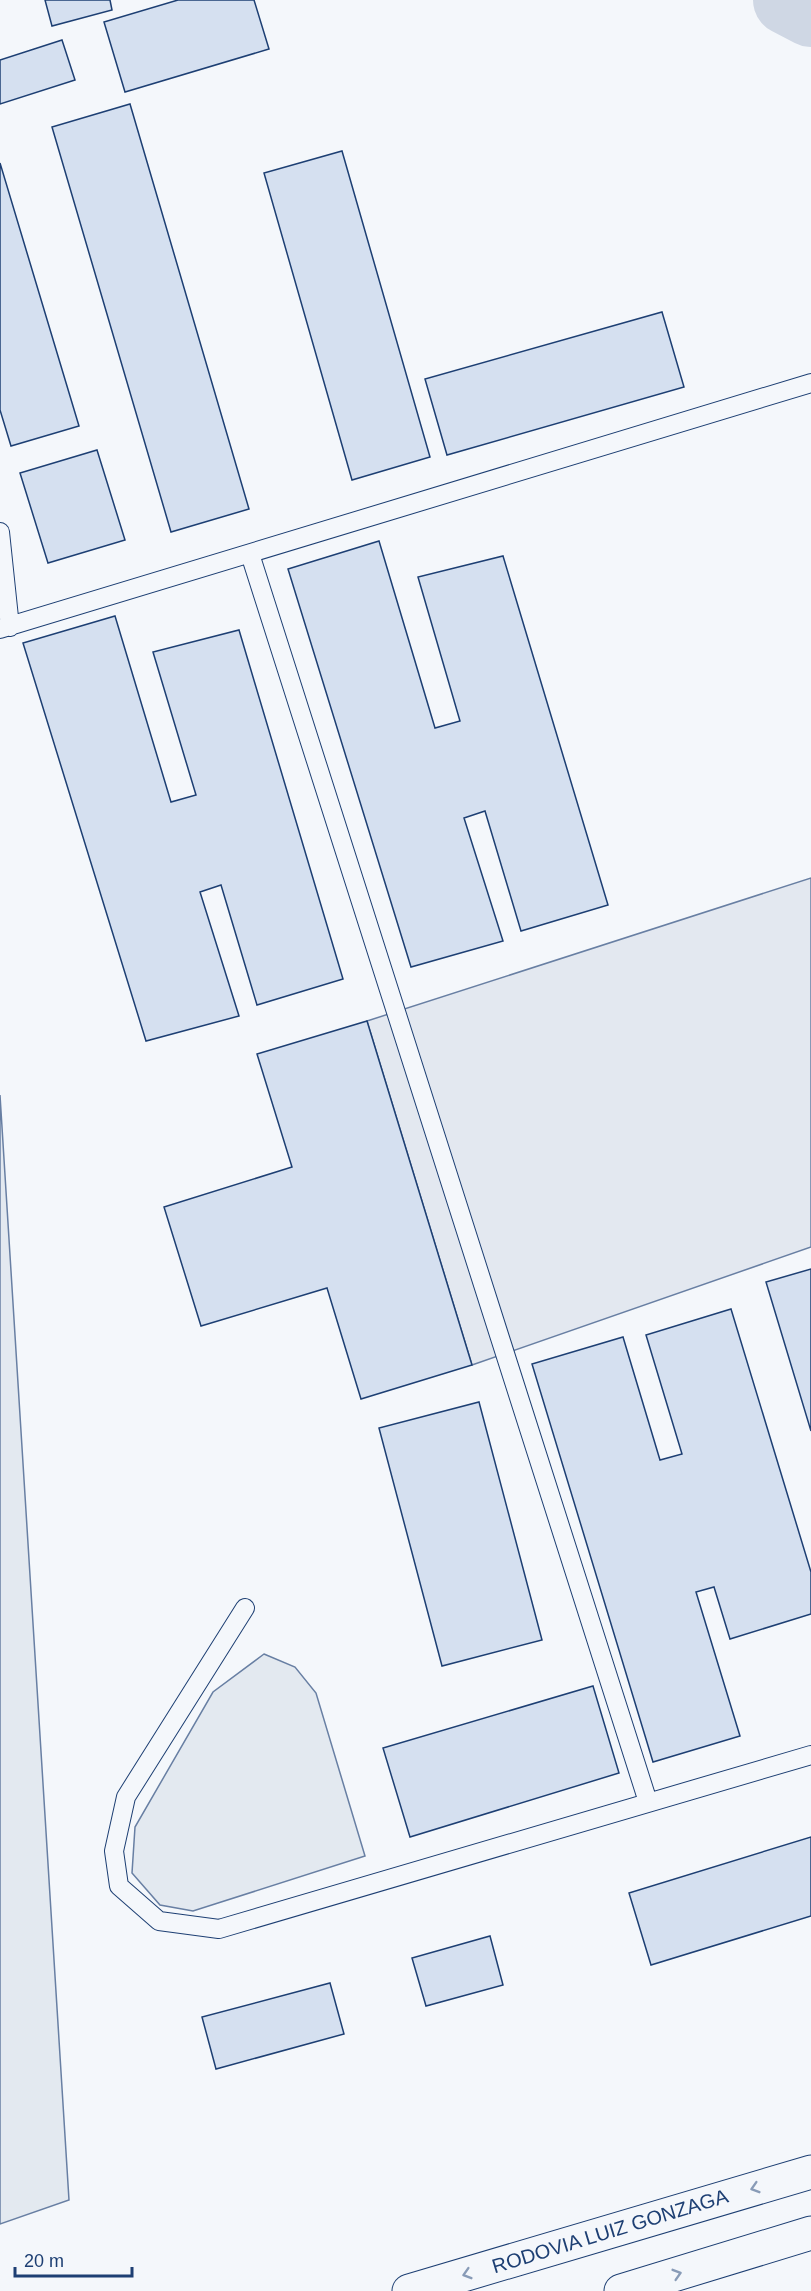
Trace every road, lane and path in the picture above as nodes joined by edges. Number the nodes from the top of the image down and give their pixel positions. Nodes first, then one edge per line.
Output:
1 (811, 383) edge
2 (0, 532) edge
3 (250, 554) junction
4 (5, 628) edge
5 (244, 1608) dead end
6 (811, 1755) edge
7 (648, 1802) junction
8 (811, 2172) edge
9 (811, 2233) edge
10 (410, 2291) edge
11 (621, 2291) edge

1 - 3 lane
2 - 4 lane
3 - 4 lane
3 - 7 lane
5 - 7 lane
6 - 7 lane
8 -> 10 highway, RODOVIA LUIZ GONZAGA
11 -> 9 highway

